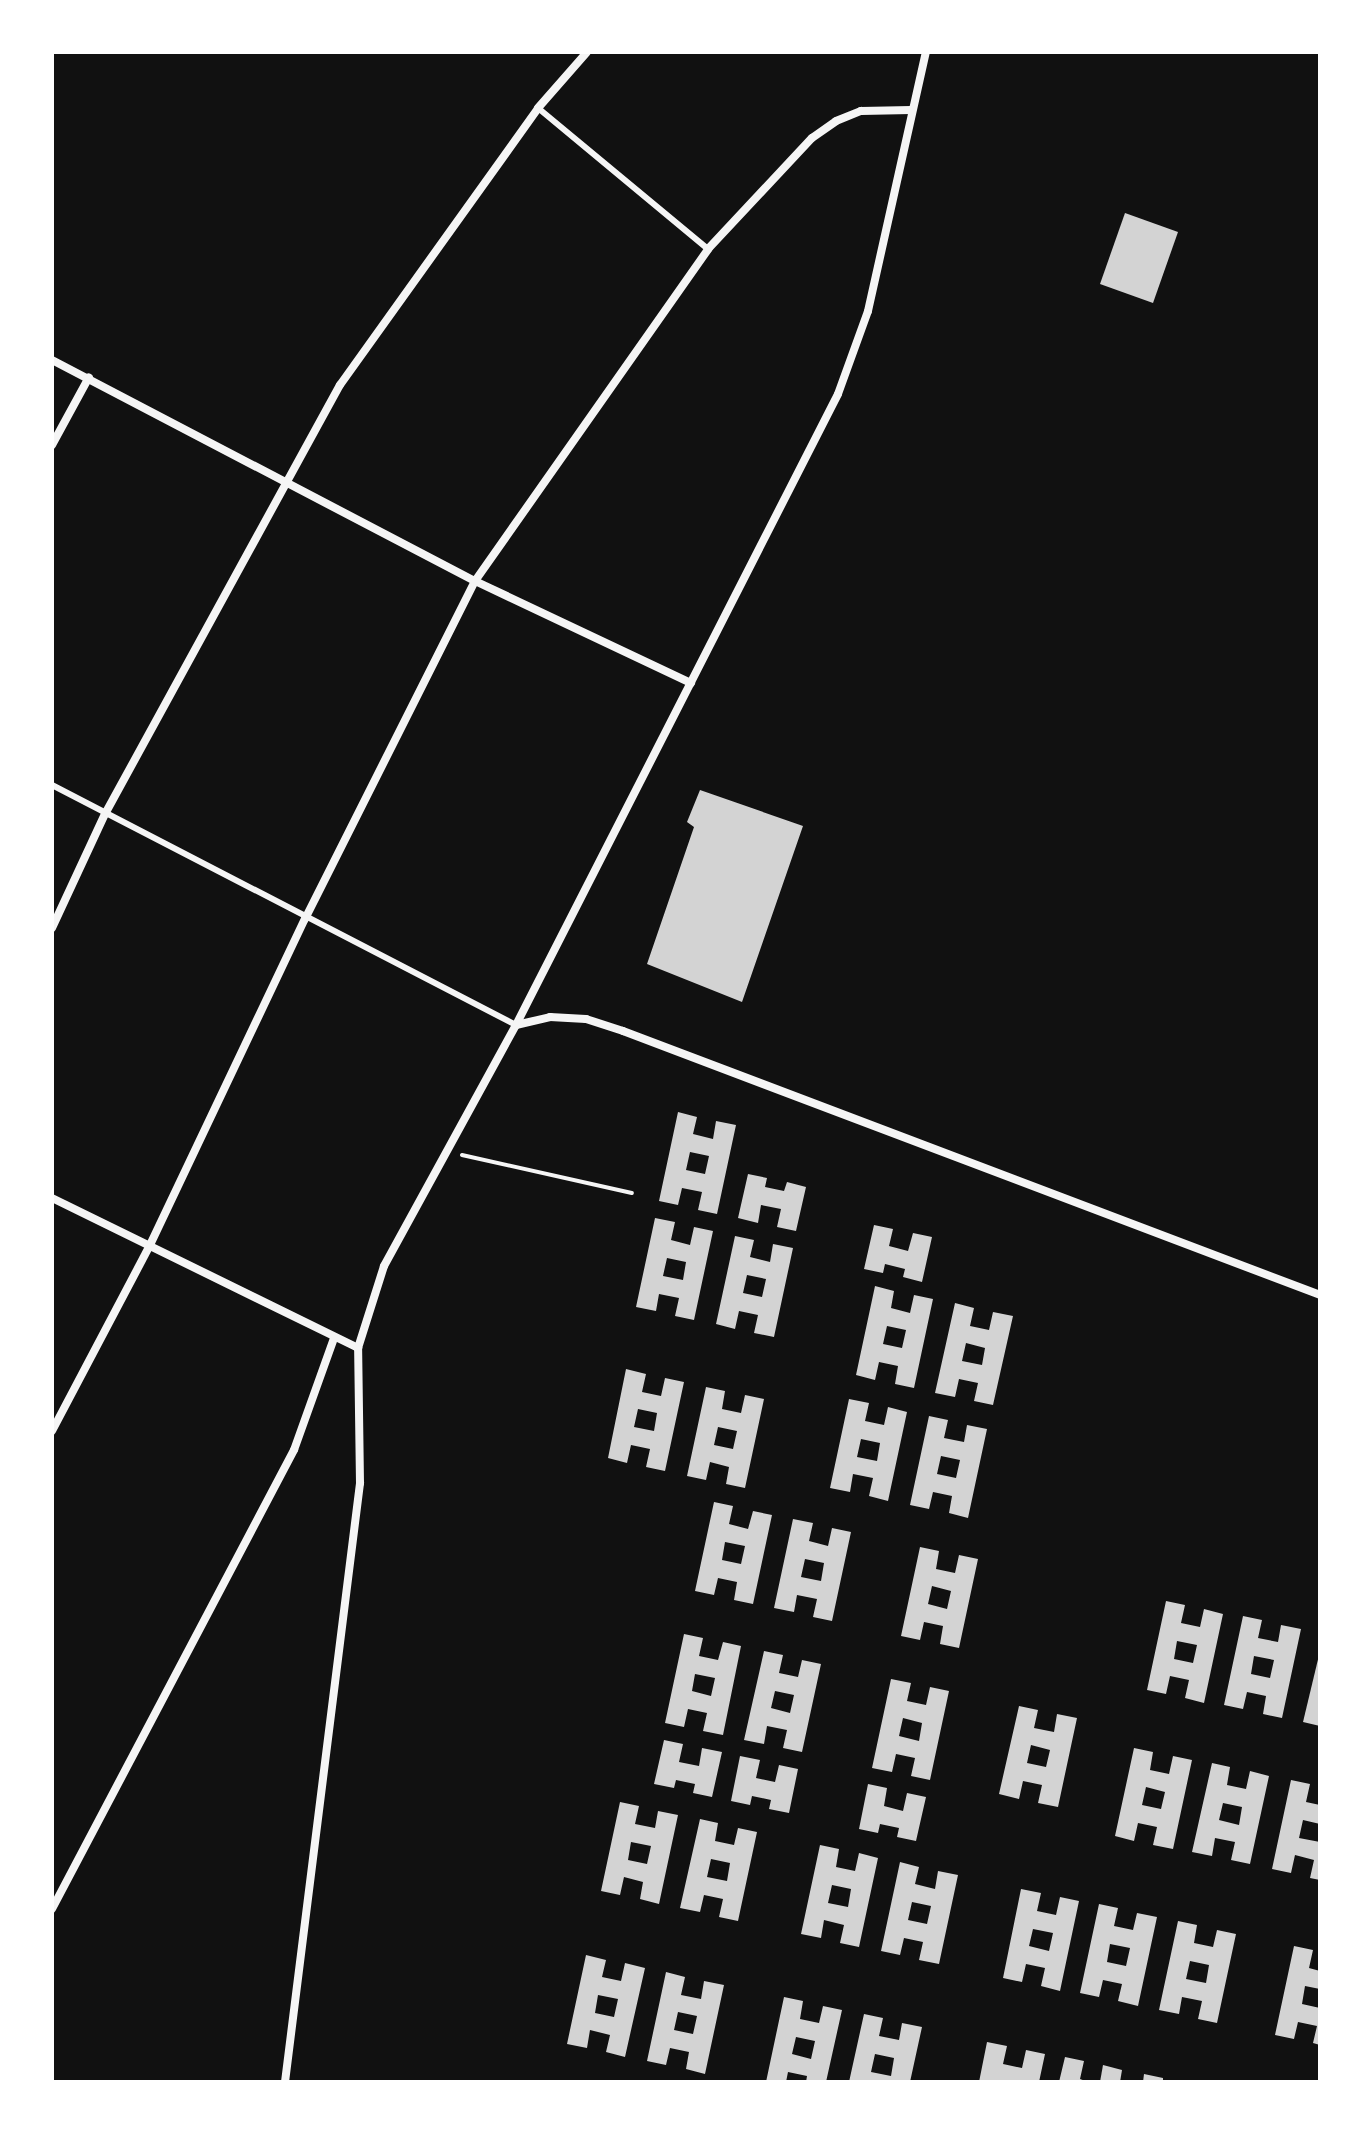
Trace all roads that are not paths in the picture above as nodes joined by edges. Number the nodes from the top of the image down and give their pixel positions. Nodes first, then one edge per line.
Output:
1 (587, 52) edge
2 (926, 52) edge
3 (538, 108) junction
4 (911, 110) junction
5 (708, 249) junction
6 (52, 360) edge
7 (89, 377) junction
8 (52, 445) edge
9 (283, 484) junction
10 (475, 581) junction
11 (691, 683) junction
12 (52, 785) edge
13 (105, 814) junction
14 (305, 919) junction
15 (52, 928) edge
16 (516, 1025) junction
17 (52, 1198) edge
18 (150, 1245) junction
19 (1320, 1295) edge
20 (334, 1338) junction
21 (358, 1348) junction
22 (52, 1431) edge
23 (52, 1909) edge
24 (285, 2082) edge

1 - 3 street
2 - 4 street
3 - 5 lane
3 - 9 street
4 - 5 street
4 - 11 street
5 - 10 street
6 - 7 street
7 - 8 street
7 - 9 street
9 - 10 street
9 - 13 street
10 - 11 street
10 - 14 street
11 - 16 street
12 - 13 lane
13 - 14 lane
13 - 15 street
14 - 16 lane
14 - 18 street
16 - 19 street
16 - 21 street
17 - 18 street
18 - 20 street
18 - 22 street
20 - 21 street
20 - 23 street
21 - 24 street

